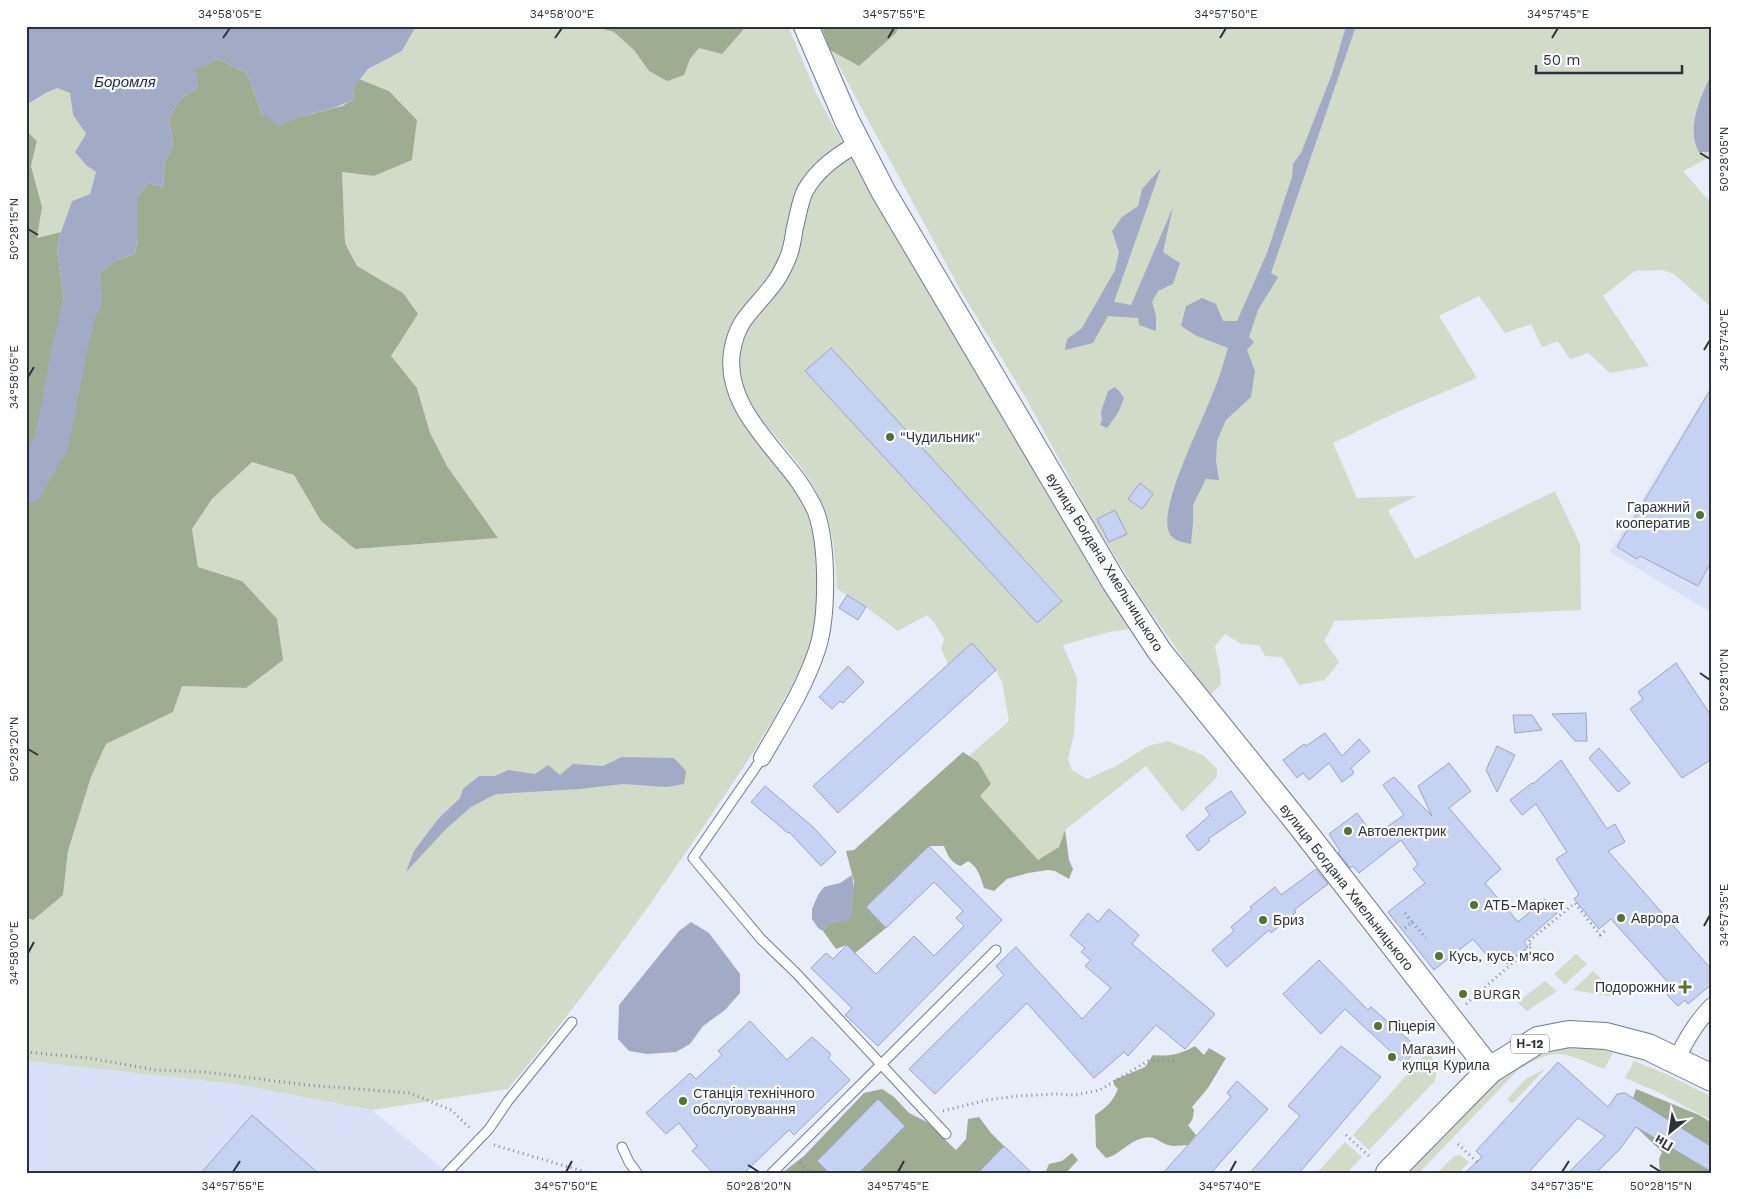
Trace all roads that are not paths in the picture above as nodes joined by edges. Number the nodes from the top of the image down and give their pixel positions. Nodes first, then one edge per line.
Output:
1 (806, 26) edge
2 (858, 143) junction
3 (762, 758) joint
4 (996, 950) dead end
5 (1712, 1006) edge
6 (572, 1022) dead end
7 (1676, 1060) junction
8 (881, 1065) junction
9 (1490, 1070) junction
10 (1712, 1078) edge
11 (946, 1134) dead end
12 (622, 1147) dead end
13 (1380, 1165) edge
14 (447, 1173) edge
15 (637, 1173) edge
16 (772, 1173) edge

1 - 2 street, вулиця Богдана Хмельницького
2 - 3 street
2 - 9 street, вулиця Богдана Хмельницького
3 - 8 lane
4 - 8 lane
5 - 7 street
6 - 14 lane
7 - 9 main road, Н-12
7 - 10 main road, Н-12
8 - 11 lane
8 - 16 lane
9 - 13 main road, Н-12
12 - 15 lane

